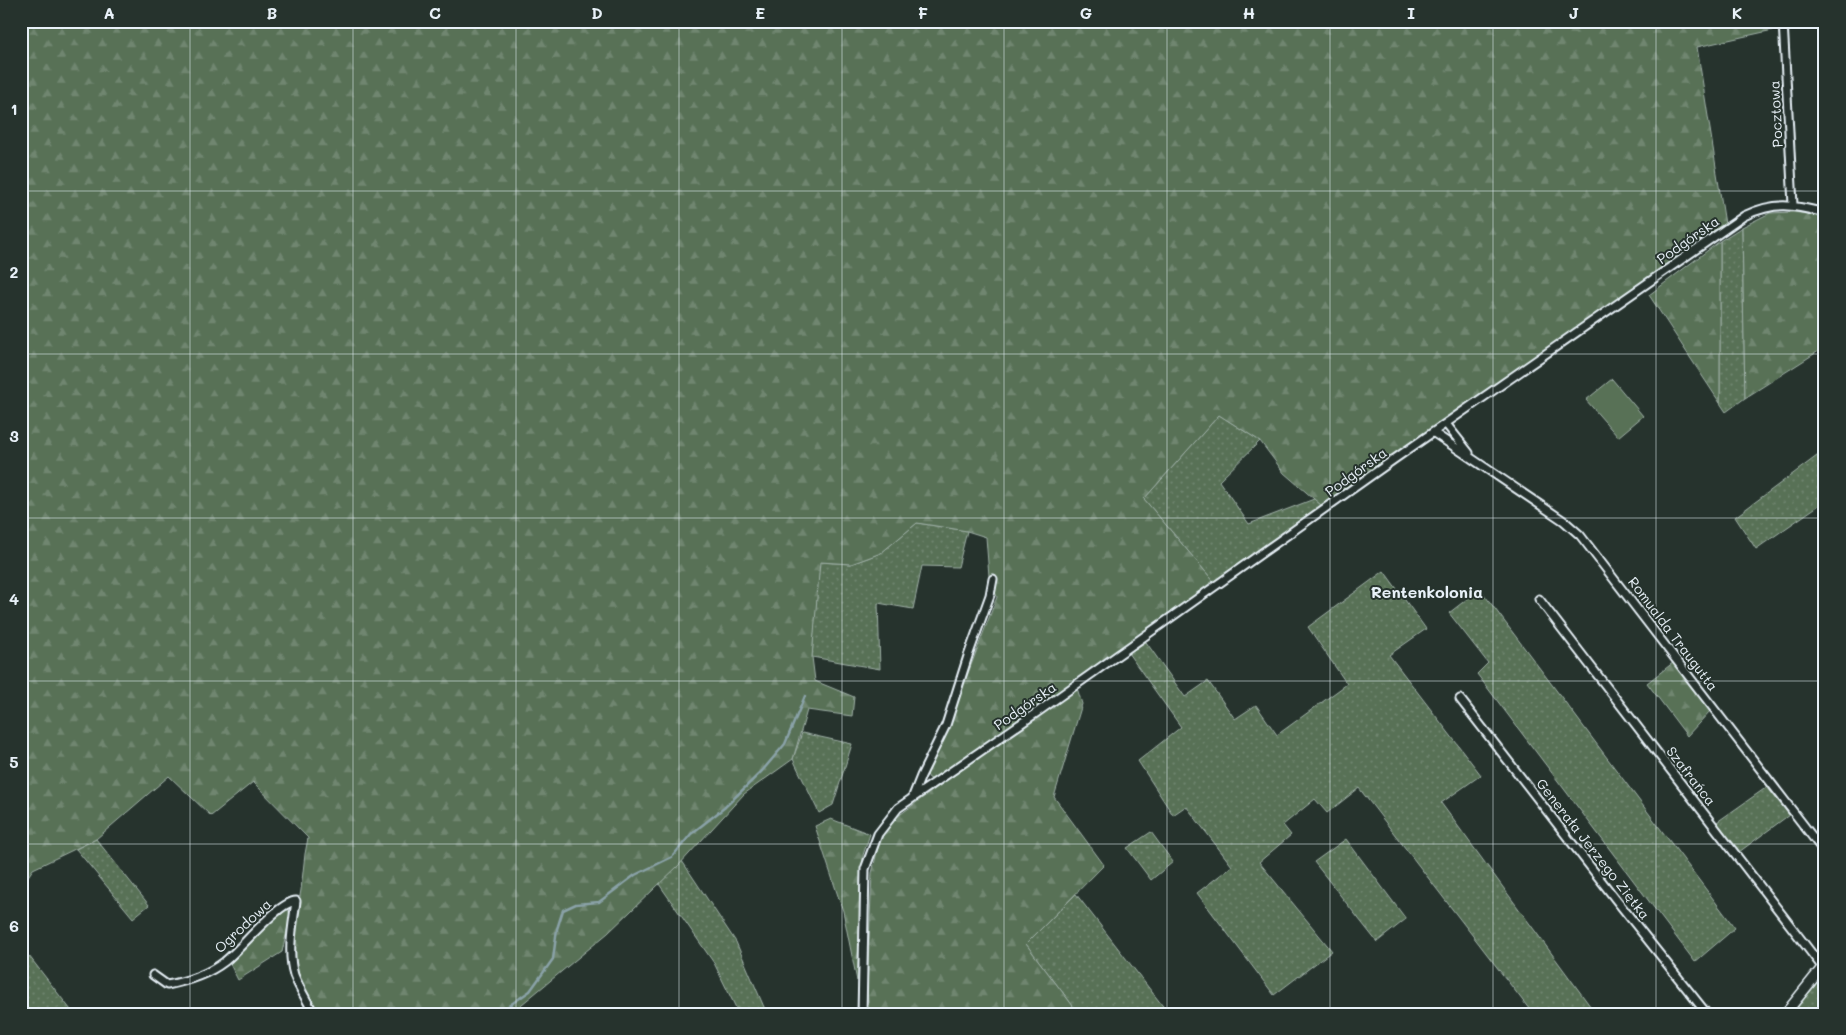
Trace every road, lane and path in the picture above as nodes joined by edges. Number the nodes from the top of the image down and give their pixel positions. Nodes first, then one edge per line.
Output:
1 (1782, 21) edge
2 (1793, 205) junction
3 (1825, 213) edge
4 (1446, 424) junction
5 (1434, 433) junction
6 (1474, 460) junction
7 (993, 579) dead end
8 (1539, 599) dead end
9 (1460, 699) dead end
10 (913, 797) junction
11 (1825, 853) edge
12 (1824, 966) edge
13 (153, 975) dead end
14 (314, 1014) edge
15 (862, 1014) edge
16 (1708, 1014) edge
17 (1785, 1014) edge

1 - 2 street, Pocztowa
2 - 3 street, Podgórska
2 - 4 street, Podgórska
4 - 5 street, Podgórska
4 - 6 street, Romualda Traugutta
5 - 6 street, Romualda Traugutta
5 - 10 street, Podgórska
6 - 11 street, Romualda Traugutta
7 - 10 street, Podgórska
8 - 12 street, Szafrańca
9 - 16 street, Generała Jerzego Ziętka
10 - 15 street, Podgórska
12 - 17 street
13 - 14 street, Ogrodowa

